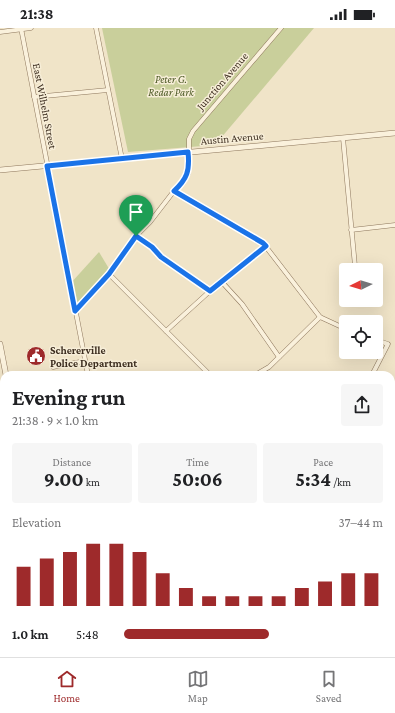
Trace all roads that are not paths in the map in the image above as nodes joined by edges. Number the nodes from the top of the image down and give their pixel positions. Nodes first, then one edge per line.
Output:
1 (31, 28) edge
2 (96, 28) edge
3 (281, 28) edge
4 (21, 29) edge
5 (0, 32) edge
6 (108, 90) junction
7 (34, 98) junction
8 (395, 133) edge
9 (343, 138) junction
10 (188, 152) junction
11 (122, 158) junction
12 (47, 166) junction
13 (0, 170) edge
14 (174, 191) junction
15 (395, 225) edge
16 (351, 230) junction
17 (136, 236) junction
18 (266, 246) junction
19 (355, 263) edge
20 (109, 274) junction
21 (221, 281) junction
22 (210, 291) junction
23 (75, 311) junction
24 (320, 317) junction
25 (339, 326) edge
26 (166, 331) junction
27 (383, 342) edge
28 (0, 344) edge
29 (383, 354) edge
30 (279, 357) junction
31 (380, 359) edge
32 (85, 361) junction
33 (2, 362) edge
34 (53, 367) dead end
35 (87, 371) edge
36 (206, 371) edge
37 (262, 371) edge
38 (374, 371) edge

1 - 4 street
2 - 6 street
3 - 10 street, Junction Avenue
4 - 5 street
4 - 7 street, East Wilhelm Street
6 - 7 street
6 - 11 street
7 - 12 street, East Wilhelm Street
8 - 9 street, Austin Avenue
9 - 10 street, Austin Avenue
9 - 16 street
10 - 11 street, Austin Avenue
10 - 14 street, Junction Avenue
11 - 12 street, Austin Avenue
12 - 13 street, Austin Avenue
12 - 23 street, East Wilhelm Street
14 - 17 street, Junction Avenue
14 - 18 street
15 - 16 street
16 - 19 street
17 - 20 street, Junction Avenue
17 - 22 street
18 - 21 street
18 - 24 street
20 - 23 street, Junction Avenue
20 - 26 street
21 - 22 street
21 - 30 street
22 - 26 street
23 - 32 street, East Wilhelm Street
24 - 25 street
24 - 30 street
26 - 36 street
27 - 29 street
28 - 33 street
30 - 37 street
31 - 38 street
32 - 34 street
32 - 35 street, East Wilhelm Street

